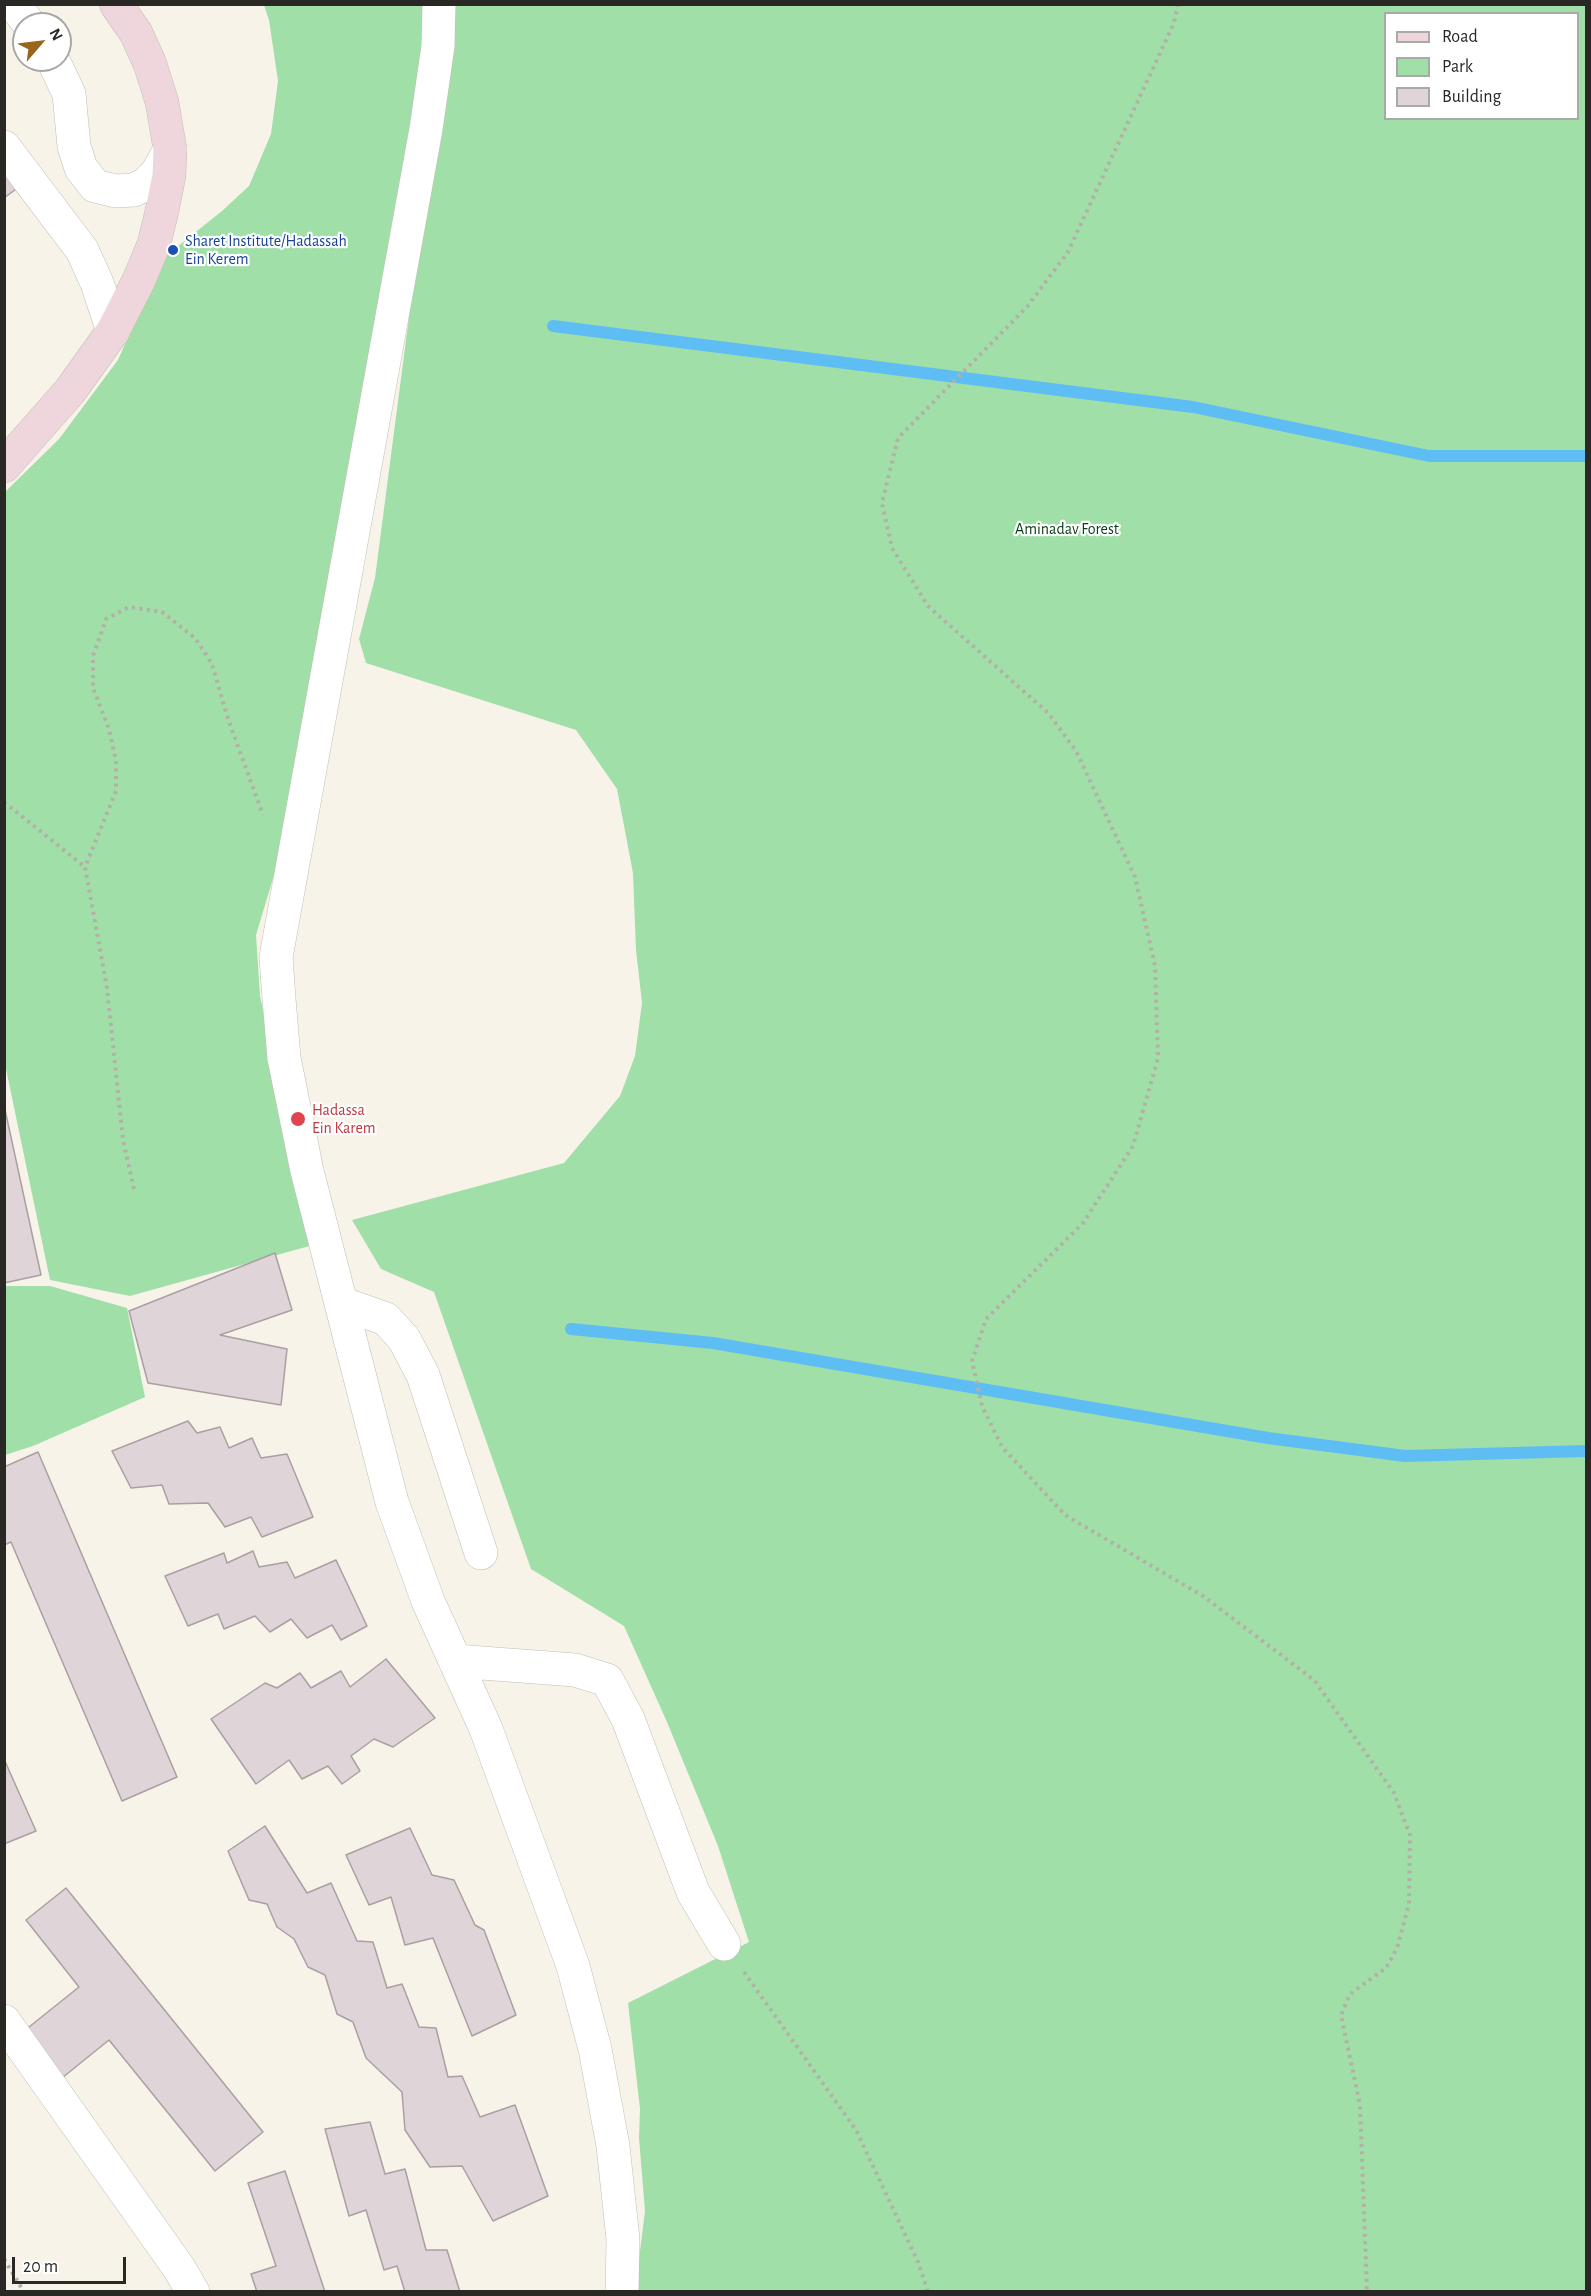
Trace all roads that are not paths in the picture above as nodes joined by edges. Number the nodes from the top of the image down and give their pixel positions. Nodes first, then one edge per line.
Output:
1 (116, 4) edge
2 (439, 4) edge
3 (59, 72) edge
4 (4, 147) edge
5 (170, 149) junction
6 (113, 331) junction
7 (4, 466) edge
8 (341, 1303) junction
9 (481, 1553) dead end
10 (455, 1661) junction
11 (724, 1944) road end
12 (4, 2021) edge
13 (193, 2292) edge
14 (622, 2292) edge

1 - 5 street
2 - 8 street
3 - 5 street
4 - 6 street
5 - 6 street
6 - 7 street
8 - 9 street
8 - 10 street
10 - 11 street
10 - 14 street
12 - 13 street

